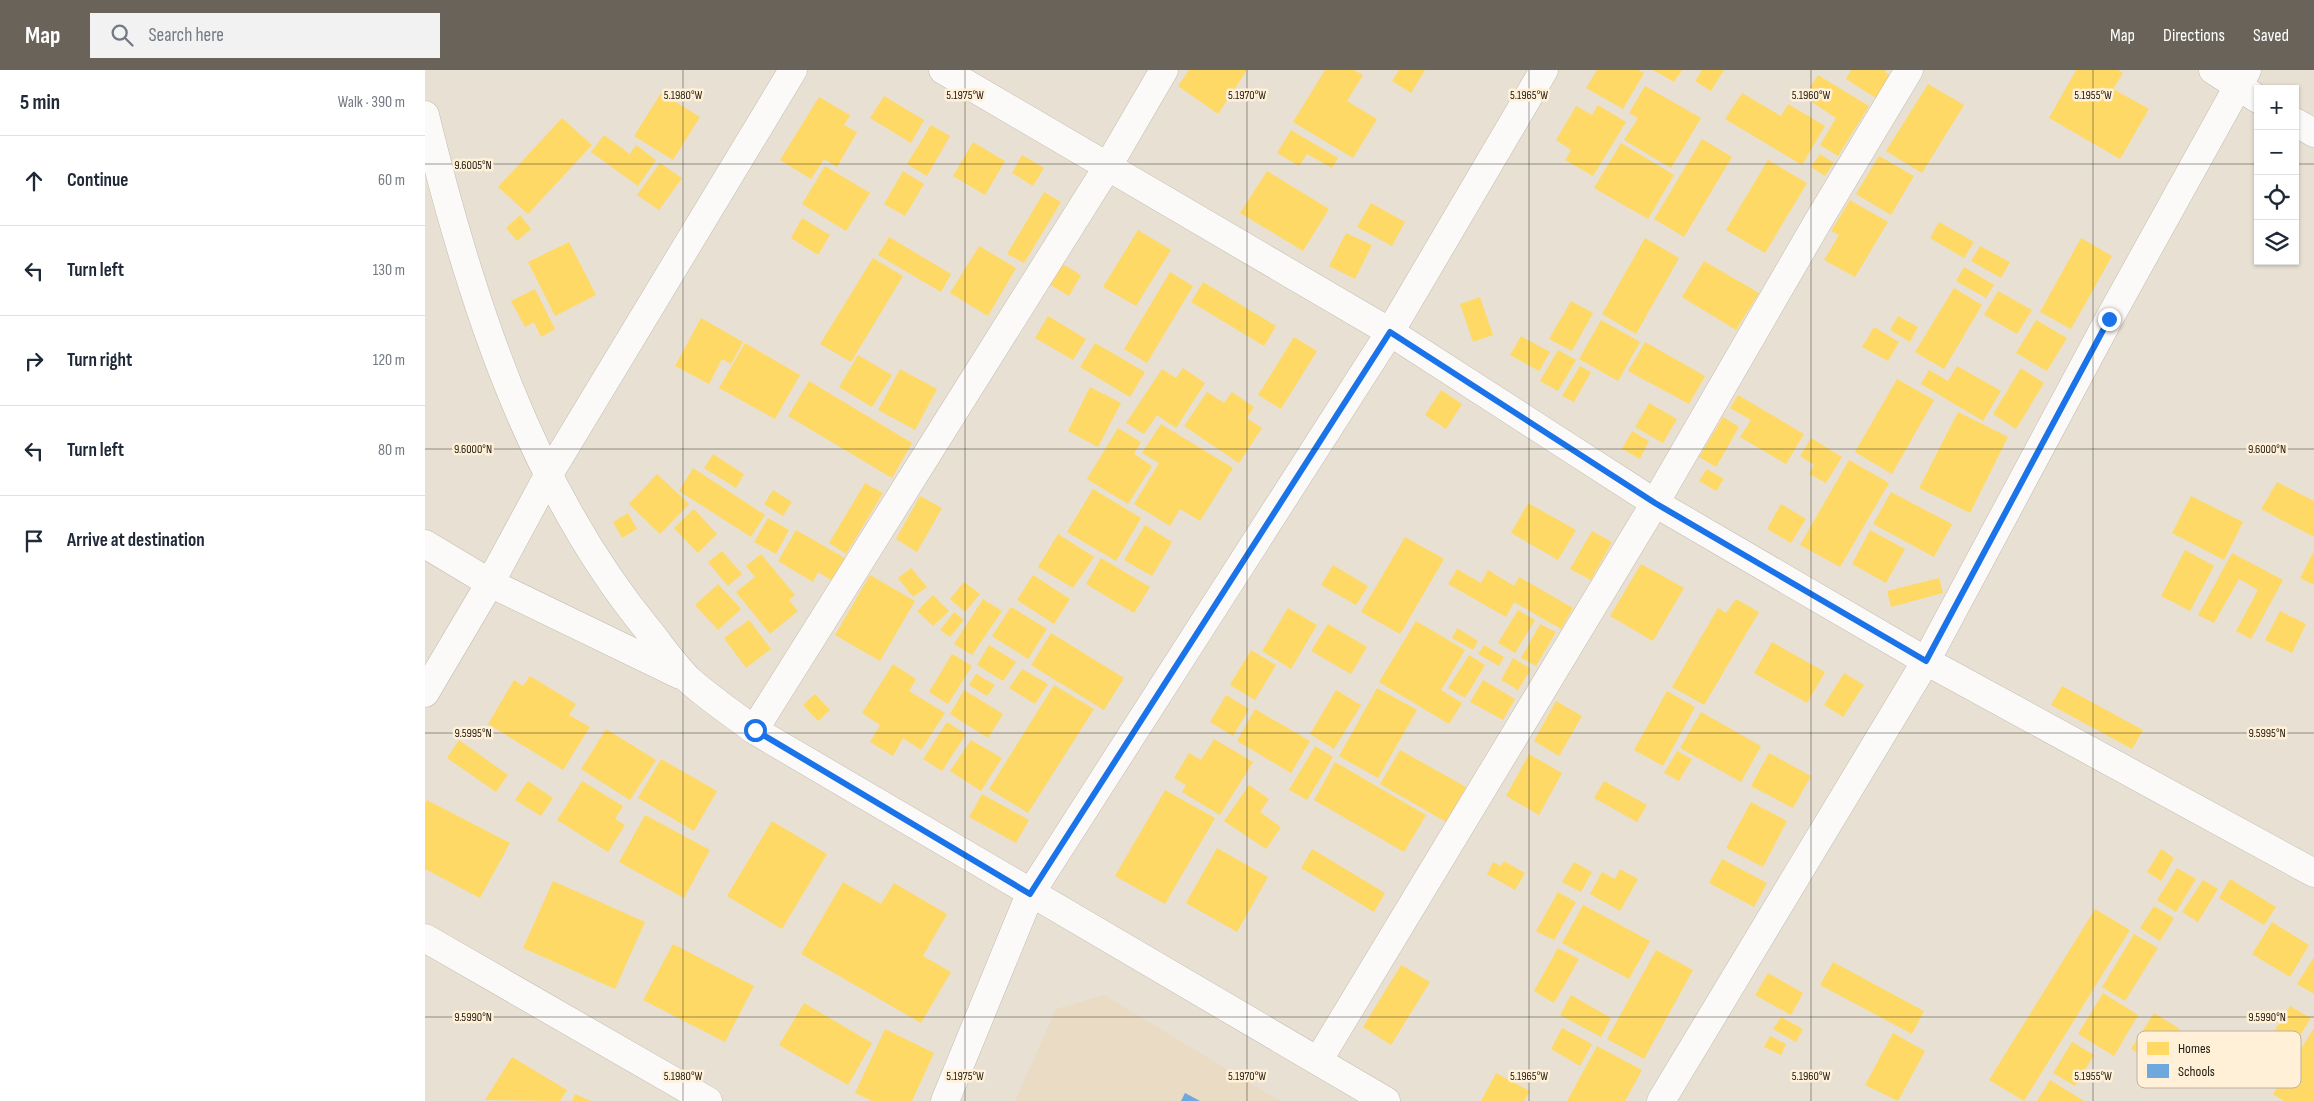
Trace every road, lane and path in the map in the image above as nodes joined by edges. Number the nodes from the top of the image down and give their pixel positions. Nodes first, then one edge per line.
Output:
1 (793, 70) edge
2 (943, 70) edge
3 (1164, 70) edge
4 (1544, 70) edge
5 (1909, 70) edge
6 (2213, 70) edge
7 (2247, 85) edge
8 (425, 115) edge
9 (2299, 124) edge
10 (2314, 133) edge
11 (1108, 166) junction
12 (1390, 332) junction
13 (549, 474) junction
14 (1655, 503) junction
15 (425, 544) edge
16 (490, 583) junction
17 (1926, 661) junction
18 (689, 679) junction
19 (425, 693) edge
20 (755, 730) junction
21 (2314, 873) edge
22 (1030, 894) junction
23 (425, 938) edge
24 (1318, 1061) junction
25 (708, 1101) edge
26 (945, 1101) edge
27 (1386, 1101) edge
28 (1661, 1101) edge

1 - 13 street
2 - 11 street
3 - 11 street
4 - 12 street
5 - 14 street
6 - 7 street
7 - 17 street
8 - 13 street
9 - 10 street
11 - 12 street
11 - 20 street
12 - 14 street
12 - 22 street
13 - 16 street
13 - 18 street
14 - 17 street
14 - 24 street
15 - 16 street
16 - 18 street
16 - 19 street
17 - 21 street
17 - 28 street
18 - 20 street
20 - 22 street
22 - 24 street
22 - 26 street
23 - 25 street
24 - 27 street

